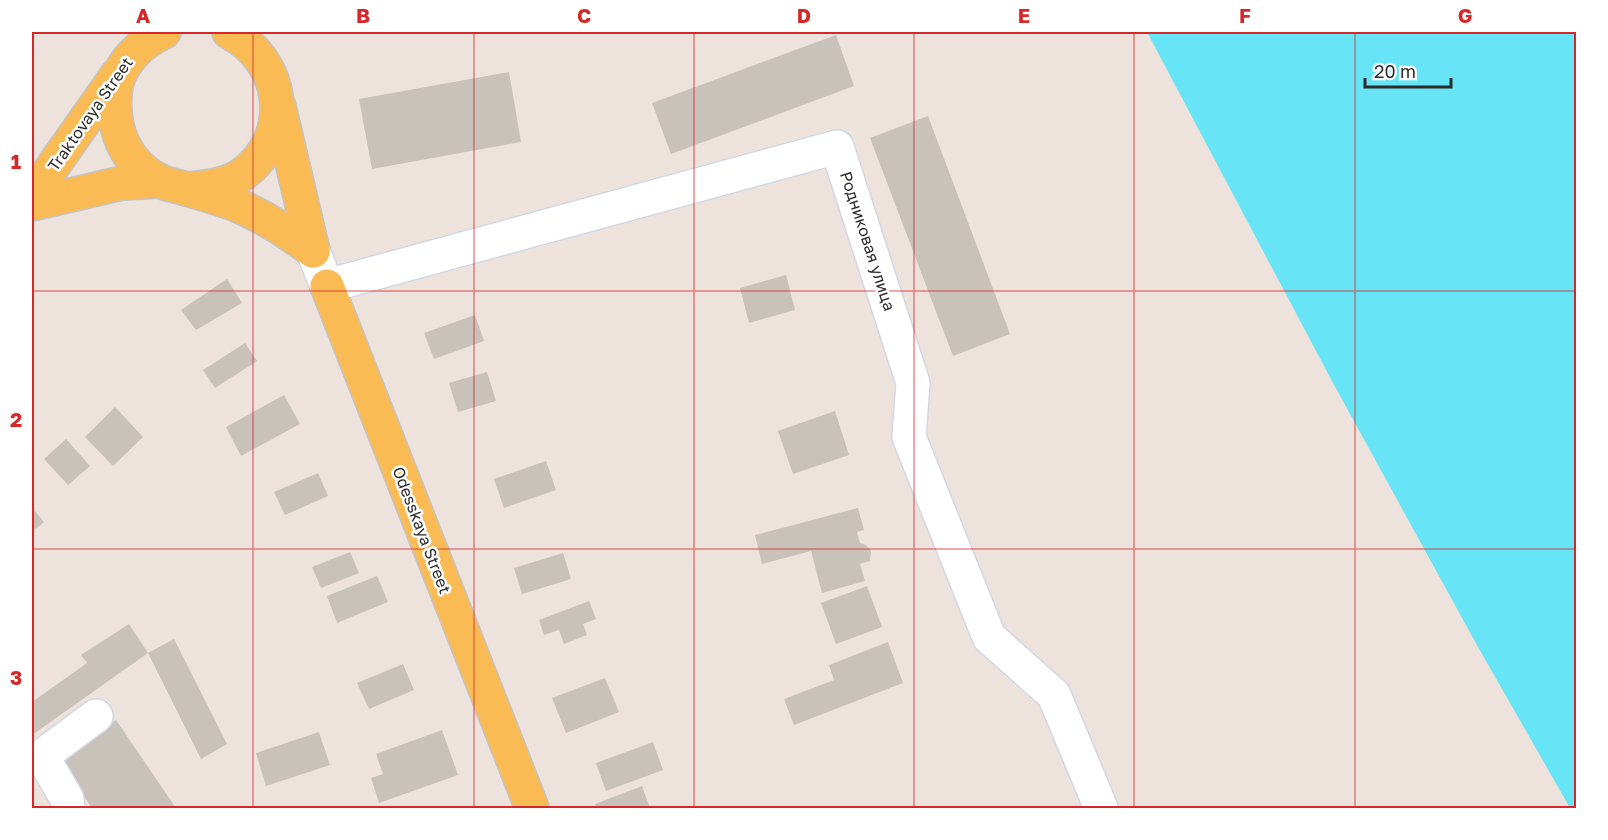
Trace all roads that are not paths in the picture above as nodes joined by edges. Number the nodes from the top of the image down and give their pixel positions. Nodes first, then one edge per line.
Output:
1 (148, 32) edge
2 (164, 32) edge
3 (229, 32) edge
4 (260, 32) edge
5 (128, 59) junction
6 (274, 86) junction
7 (174, 185) junction
8 (32, 196) edge
9 (32, 204) edge
10 (313, 251) junction
11 (327, 286) junction
12 (96, 716) dead end
13 (68, 808) edge
14 (532, 808) edge
15 (1101, 808) edge

1 - 5 main road, Traktovaya Street
2 - 5 main road
3 - 6 main road
4 - 6 main road
5 - 7 main road
5 - 8 main road, Traktovaya Street
6 - 7 main road
6 - 10 main road
7 - 9 main road
7 - 10 main road
10 - 11 street, Odesskaya Street
11 - 14 main road, Odesskaya Street
11 - 15 street, Родниковая улица
12 - 13 street

